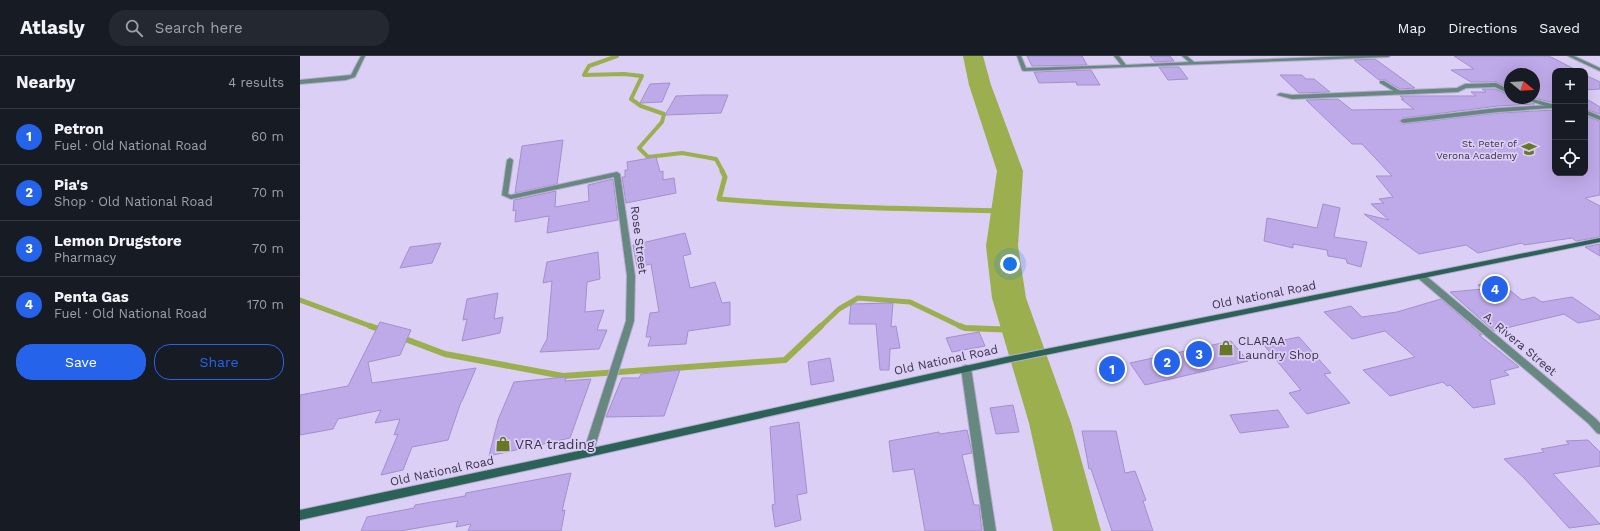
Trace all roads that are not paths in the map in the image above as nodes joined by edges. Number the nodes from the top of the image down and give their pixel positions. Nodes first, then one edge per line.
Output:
1 (363, 56) edge
2 (1019, 56) edge
3 (1116, 56) edge
4 (1184, 56) edge
5 (1388, 56) edge
6 (1570, 56) edge
7 (1361, 57) edge
8 (1194, 64) junction
9 (1126, 67) junction
10 (1600, 70) edge
11 (300, 82) edge
12 (1382, 82) dead end
13 (1504, 89) edge
14 (1399, 92) junction
15 (1280, 95) dead end
16 (1540, 103) edge
17 (1552, 107) edge
18 (1552, 107) edge
19 (1588, 113) edge
20 (1600, 118) edge
21 (1403, 121) dead end
22 (510, 160) dead end
23 (1600, 240) edge
24 (1422, 277) junction
25 (966, 368) junction
26 (1600, 430) edge
27 (588, 453) junction
28 (300, 515) edge
29 (990, 531) edge

1 - 11 street
2 - 9 street
3 - 9 street
4 - 8 street
5 - 7 street
6 - 10 street
7 - 8 street
8 - 9 street
12 - 14 street
13 - 14 street
14 - 15 street
16 - 17 street
18 - 21 street
19 - 20 street
22 - 27 street, Rose Street
23 - 24 main road, Old National Road
24 - 25 main road, Old National Road
24 - 26 street, A. Rivera Street
25 - 27 main road, Old National Road
25 - 29 street
27 - 28 main road, Old National Road

